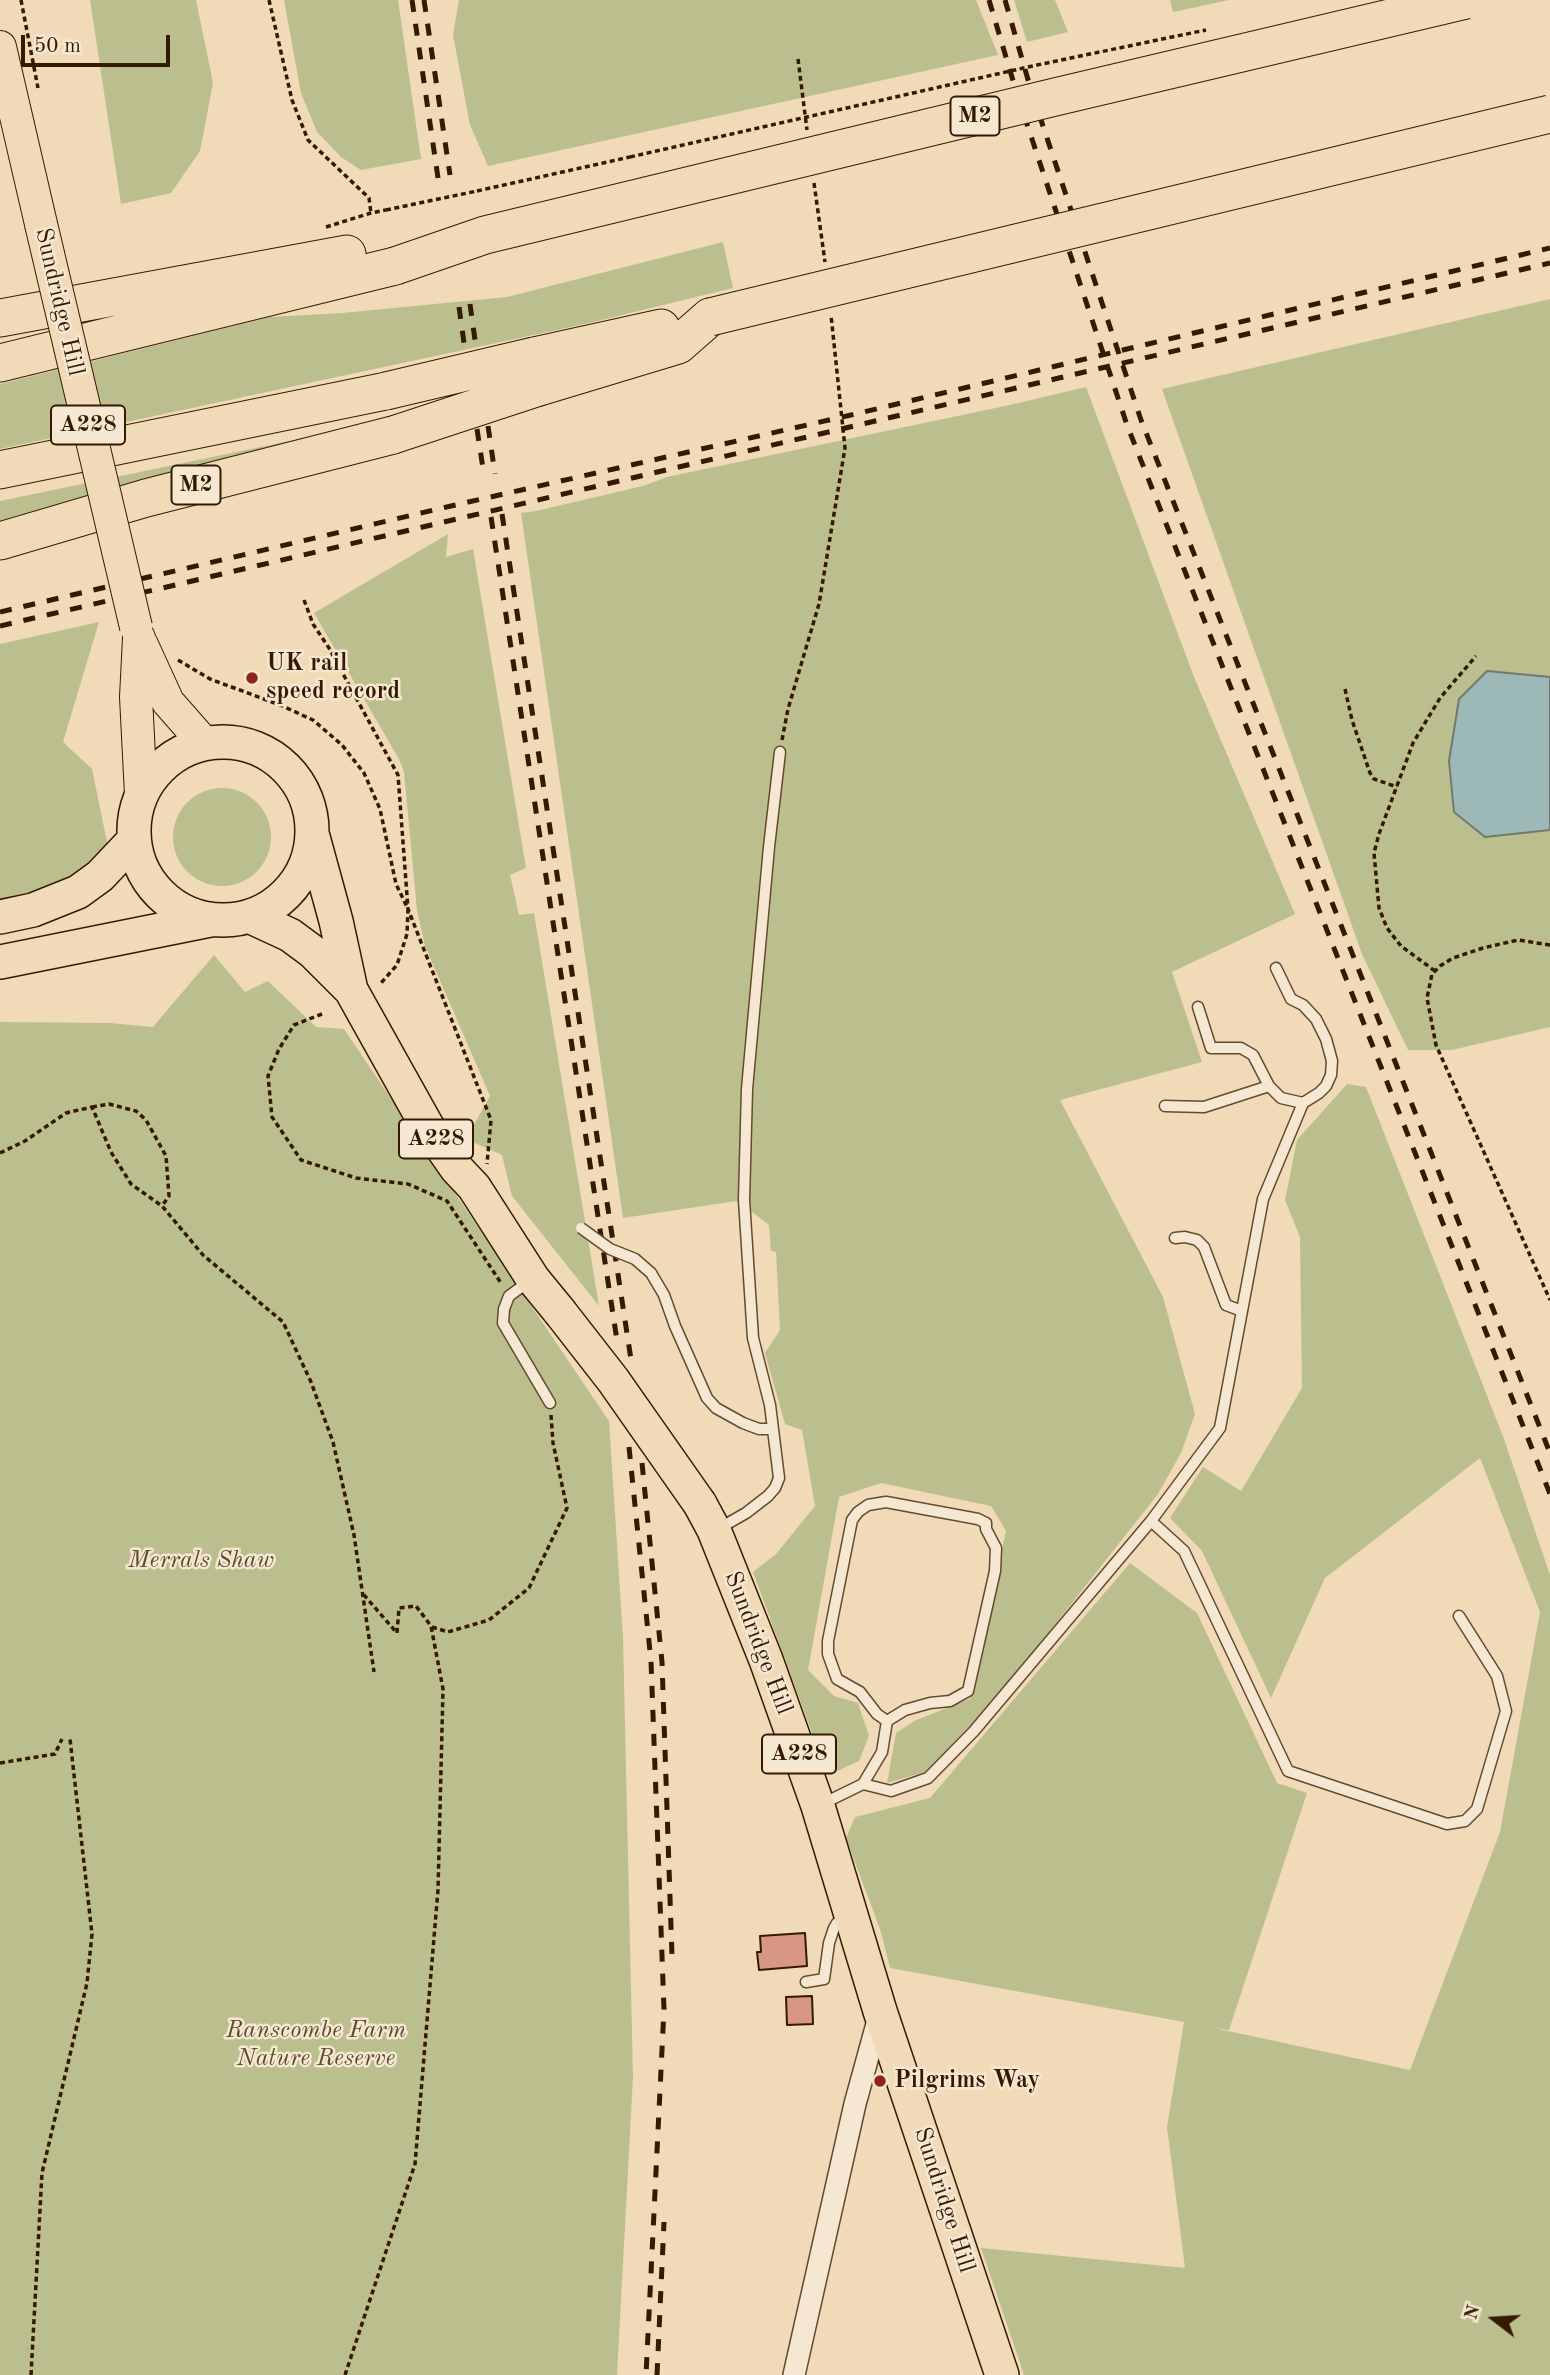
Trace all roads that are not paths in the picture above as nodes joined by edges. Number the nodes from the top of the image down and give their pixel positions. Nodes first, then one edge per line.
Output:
1 (1466, 0) edge
2 (0, 47) edge
3 (1550, 114) edge
4 (391, 240) junction
5 (0, 318) edge
6 (0, 363) edge
7 (537, 372) junction
8 (0, 470) edge
9 (0, 541) edge
10 (138, 632) junction
11 (204, 743) junction
12 (780, 752) road end
13 (141, 795) junction
14 (313, 837) junction
15 (134, 839) junction
16 (0, 917) edge
17 (251, 917) junction
18 (210, 920) junction
19 (0, 962) edge
20 (1276, 968) dead end
21 (365, 987) junction
22 (1198, 1007) dead end
23 (1269, 1086) junction
24 (1303, 1103) junction
25 (1165, 1106) dead end
26 (580, 1228) dead end
27 (1175, 1238) dead end
28 (521, 1288) junction
29 (1242, 1311) junction
30 (550, 1403) road end
31 (772, 1429) junction
32 (707, 1517) junction
33 (1151, 1521) junction
34 (1459, 1616) dead end
35 (887, 1721) junction
36 (863, 1784) junction
37 (818, 1806) junction
38 (852, 1919) junction
39 (806, 1982) dead end
40 (880, 2011) junction
41 (794, 2375) edge
42 (1002, 2375) edge

1 - 4 highway, M2, bridge
2 - 10 main road, Sundridge Hill / A228, bridge
3 - 7 highway, M2, bridge
4 - 5 highway, M2
4 - 6 highway, M2
7 - 8 highway, M2, bridge
7 - 9 highway, M2, bridge
10 - 11 main road, Sundridge Hill / A228
10 - 13 main road, Sundridge Hill / A228
11 - 13 highway
11 - 14 highway
12 - 31 lane
13 - 15 highway
14 - 17 highway
14 - 21 highway, Sundridge Hill / A228
15 - 16 highway
15 - 18 highway
17 - 18 highway
17 - 21 highway, Sundridge Hill / A228
18 - 19 highway
20 - 24 lane
21 - 28 highway, Sundridge Hill / A228
22 - 23 lane
23 - 24 lane
23 - 25 lane
24 - 29 lane
26 - 31 lane, bridge
27 - 29 lane
28 - 30 lane
28 - 32 highway, Sundridge Hill / A228, bridge
29 - 33 lane
31 - 32 lane
32 - 37 highway, Sundridge Hill / A228
33 - 34 lane
33 - 36 lane
35 - 35 lane
35 - 36 lane
36 - 37 lane
37 - 38 highway, Sundridge Hill / A228
38 - 39 lane
38 - 40 highway, Sundridge Hill / A228
40 - 41 street
40 - 42 highway, Sundridge Hill / A228

